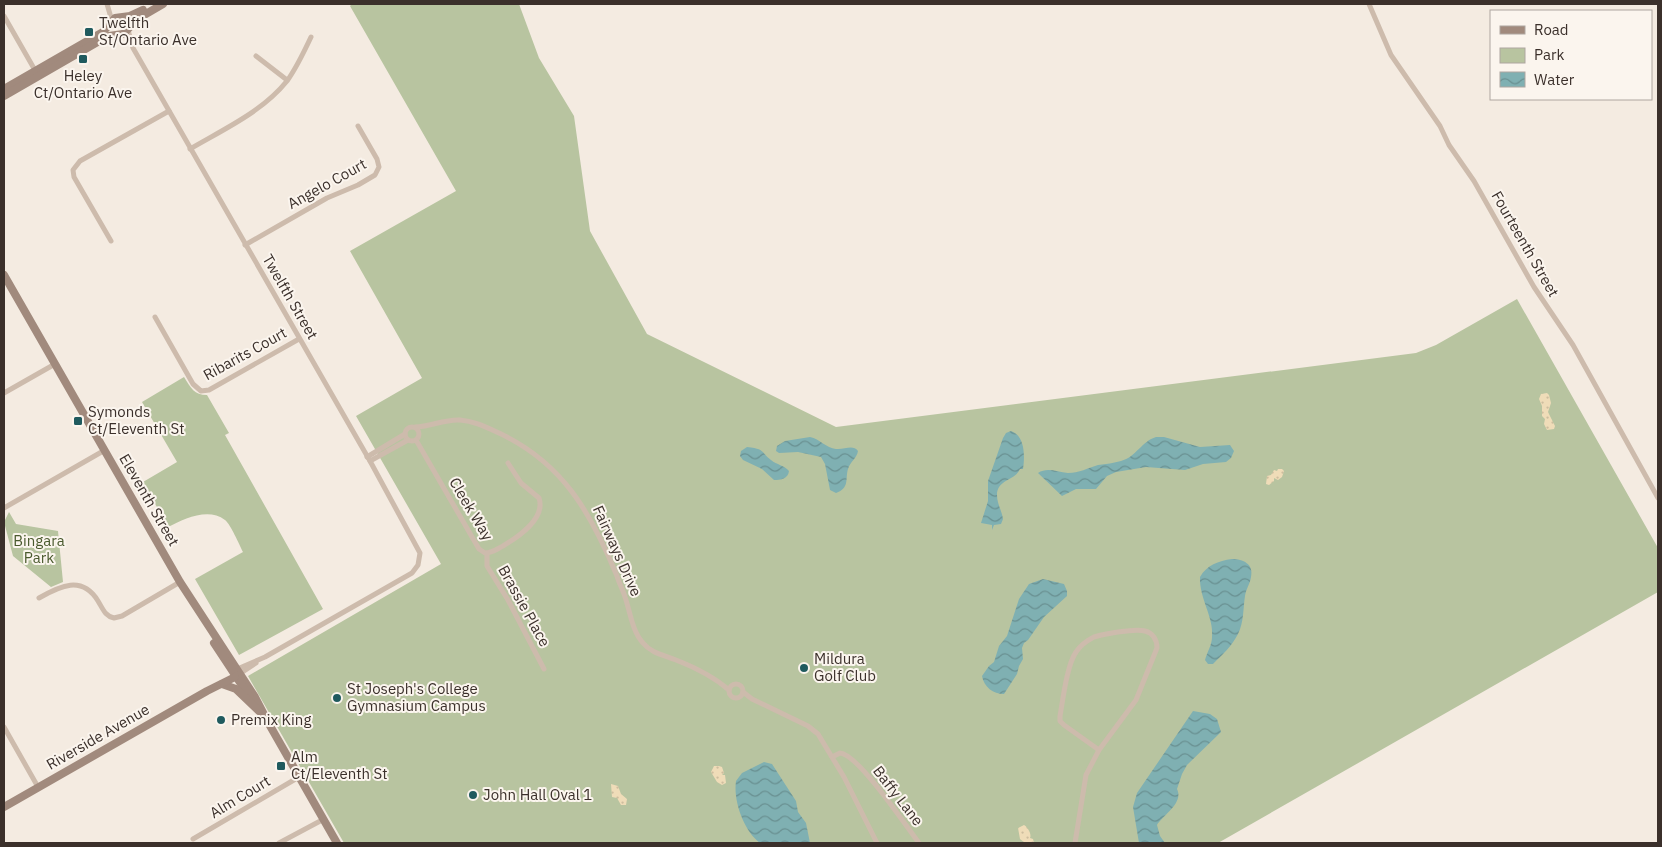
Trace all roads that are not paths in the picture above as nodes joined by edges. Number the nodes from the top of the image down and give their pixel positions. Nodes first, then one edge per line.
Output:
1 (154, 4) edge
2 (163, 4) edge
3 (1369, 4) edge
4 (108, 6) edge
5 (4, 16) edge
6 (116, 20) junction
7 (128, 29) junction
8 (118, 35) junction
9 (311, 37) dead end
10 (133, 48) junction
11 (256, 56) dead end
12 (37, 73) junction
13 (287, 80) junction
14 (4, 88) edge
15 (4, 96) edge
16 (169, 111) junction
17 (358, 126) dead end
18 (190, 149) junction
19 (111, 240) dead end
20 (245, 245) junction
21 (4, 275) edge
22 (155, 317) dead end
23 (299, 339) junction
24 (55, 364) junction
25 (4, 393) edge
26 (426, 426) junction
27 (415, 427) junction
28 (405, 434) junction
29 (420, 434) junction
30 (408, 440) junction
31 (416, 440) junction
32 (105, 450) junction
33 (368, 459) junction
34 (508, 463) dead end
35 (1658, 498) edge
36 (4, 508) edge
37 (487, 553) junction
38 (420, 560) joint
39 (180, 582) junction
40 (39, 598) dead end
41 (544, 669) dead end
42 (236, 673) junction
43 (222, 684) junction
44 (730, 688) junction
45 (207, 691) junction
46 (742, 694) junction
47 (260, 711) junction
48 (269, 724) junction
49 (4, 727) edge
50 (1099, 750) junction
51 (832, 757) junction
52 (299, 777) junction
53 (38, 787) junction
54 (4, 807) edge
55 (324, 819) junction
56 (193, 840) dead end
57 (279, 843) edge
58 (337, 843) edge
59 (877, 843) edge
60 (919, 843) edge
61 (1075, 843) edge

1 - 6 main road
2 - 7 main road
3 - 35 street, Fourteenth Street
4 - 6 street
5 - 12 street
6 - 7 main road
6 - 8 main road
6 - 12 main road
7 - 8 main road
7 - 10 street, Twelfth Street
8 - 10 street, Twelfth Street
8 - 12 main road
9 - 13 street
10 - 16 street, Twelfth Street
11 - 13 street
12 - 14 main road
12 - 15 main road
13 - 18 street
16 - 18 street, Twelfth Street
16 - 19 street
17 - 20 street, Angelo Court
18 - 20 street, Twelfth Street
20 - 23 street, Twelfth Street
21 - 24 main road, Eleventh Street
22 - 23 street, Ribarits Court
23 - 33 street, Twelfth Street
24 - 25 street
24 - 32 main road, Eleventh Street
26 - 27 street, Fairways Drive
26 - 29 street
26 - 44 street, Fairways Drive
27 - 28 street
27 - 29 street
28 - 30 street
28 - 33 street
29 - 31 street
30 - 31 street
30 - 33 street
31 - 37 street, Cleek Way
32 - 36 street
32 - 39 main road, Eleventh Street
33 - 38 street, Twelfth Street
34 - 37 street, Cleek Way
37 - 41 street, Brassie Place
38 - 42 street, Riverside Avenue
39 - 40 street
39 - 42 main road, Eleventh Street
42 - 43 main road, Riverside Avenue
42 - 45 main road, Riverside Avenue
42 - 47 main road, Eleventh Street
42 - 48 main road, Eleventh Street
43 - 45 main road, Riverside Avenue
43 - 47 main road
44 - 46 street
44 - 46 street
45 - 53 main road, Riverside Avenue
46 - 51 street
47 - 48 main road, Eleventh Street
48 - 52 main road, Eleventh Street
49 - 53 street
50 - 50 street
50 - 61 street
51 - 59 street
51 - 60 street, Baffy Lane
52 - 55 main road, Eleventh Street
52 - 56 street, Alm Court
53 - 54 main road, Riverside Avenue
55 - 57 street
55 - 58 main road, Eleventh Street

